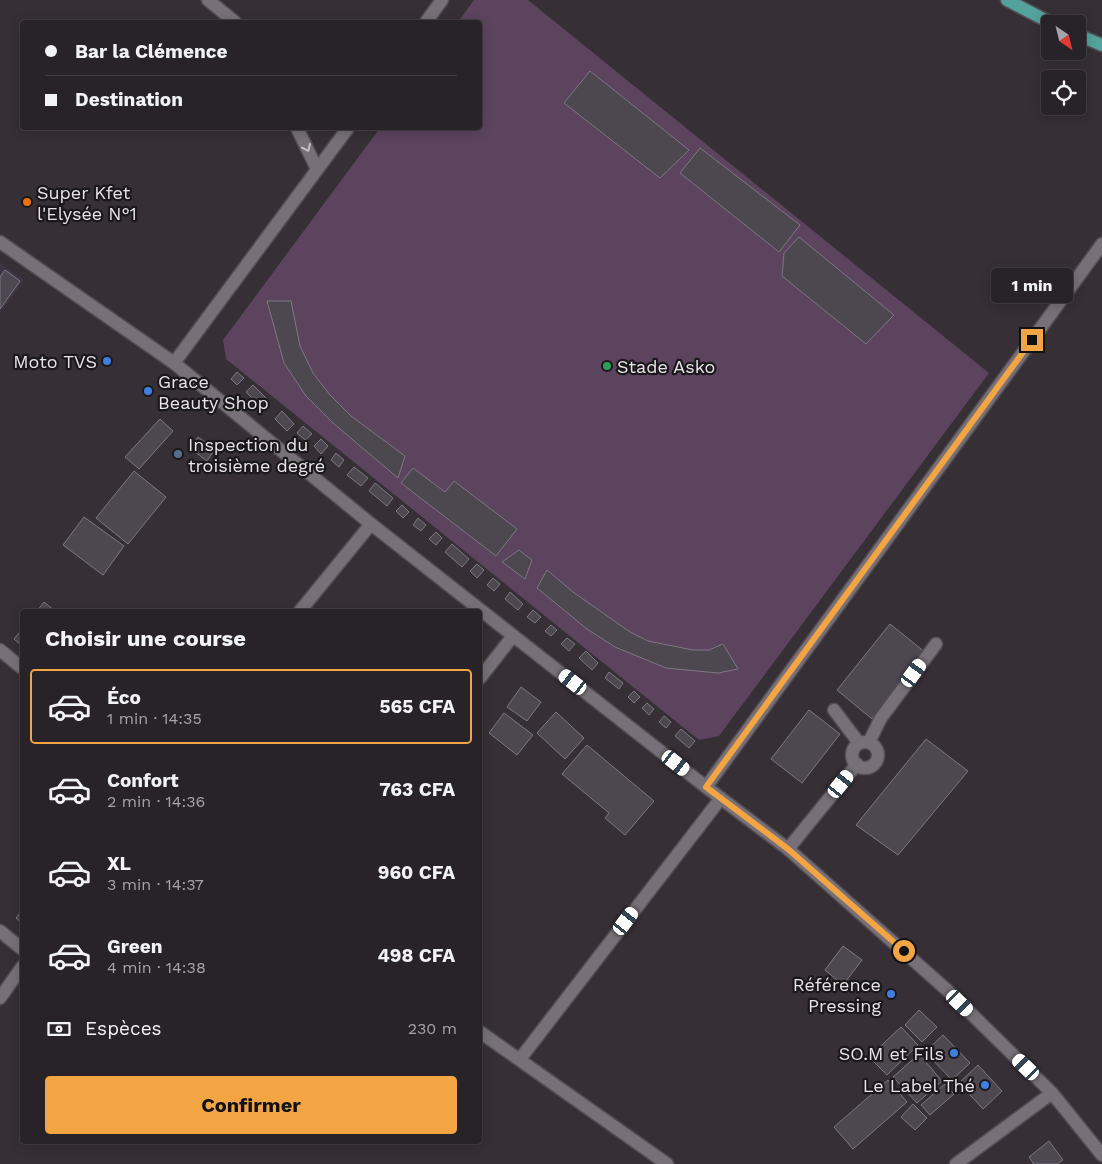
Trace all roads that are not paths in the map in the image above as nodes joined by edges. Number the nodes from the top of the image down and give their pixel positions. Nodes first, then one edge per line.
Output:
1 (208, 0) edge
2 (442, 0) edge
3 (1007, 0) edge
4 (1041, 18) edge
5 (233, 20) edge
6 (427, 20) edge
7 (1086, 38) edge
8 (1102, 45) edge
9 (298, 130) edge
10 (347, 130) edge
11 (317, 170) junction
12 (0, 242) edge
13 (1102, 244) edge
14 (174, 363) junction
15 (371, 524) junction
16 (302, 609) edge
17 (480, 609) edge
18 (482, 611) edge
19 (514, 636) junction
20 (936, 644) dead end
21 (0, 650) edge
22 (20, 666) edge
23 (482, 676) edge
24 (834, 710) dead end
25 (864, 743) junction
26 (856, 764) junction
27 (706, 787) junction
28 (721, 798) junction
29 (788, 849) junction
30 (0, 931) edge
31 (20, 947) edge
32 (20, 970) edge
33 (0, 998) edge
34 (482, 1033) edge
35 (520, 1059) junction
36 (1052, 1093) junction
37 (1102, 1155) edge
38 (667, 1164) edge
39 (956, 1164) edge

1 - 5 street
2 - 6 street
3 - 4 main road
7 - 8 main road
9 -> 11 street
10 - 11 street
11 - 14 street
12 - 14 street
13 - 27 street
14 - 15 street
15 - 16 street
15 - 17 street
18 - 19 street
19 - 23 street
19 - 27 street
20 - 25 street
21 - 22 street
24 - 25 street
25 - 26 street
25 - 26 street
26 - 29 street
27 - 28 street
28 - 29 street
28 - 35 street
29 - 36 street
30 - 31 street
32 - 33 street
34 - 35 street
35 - 38 street
36 - 37 street
36 - 39 street

